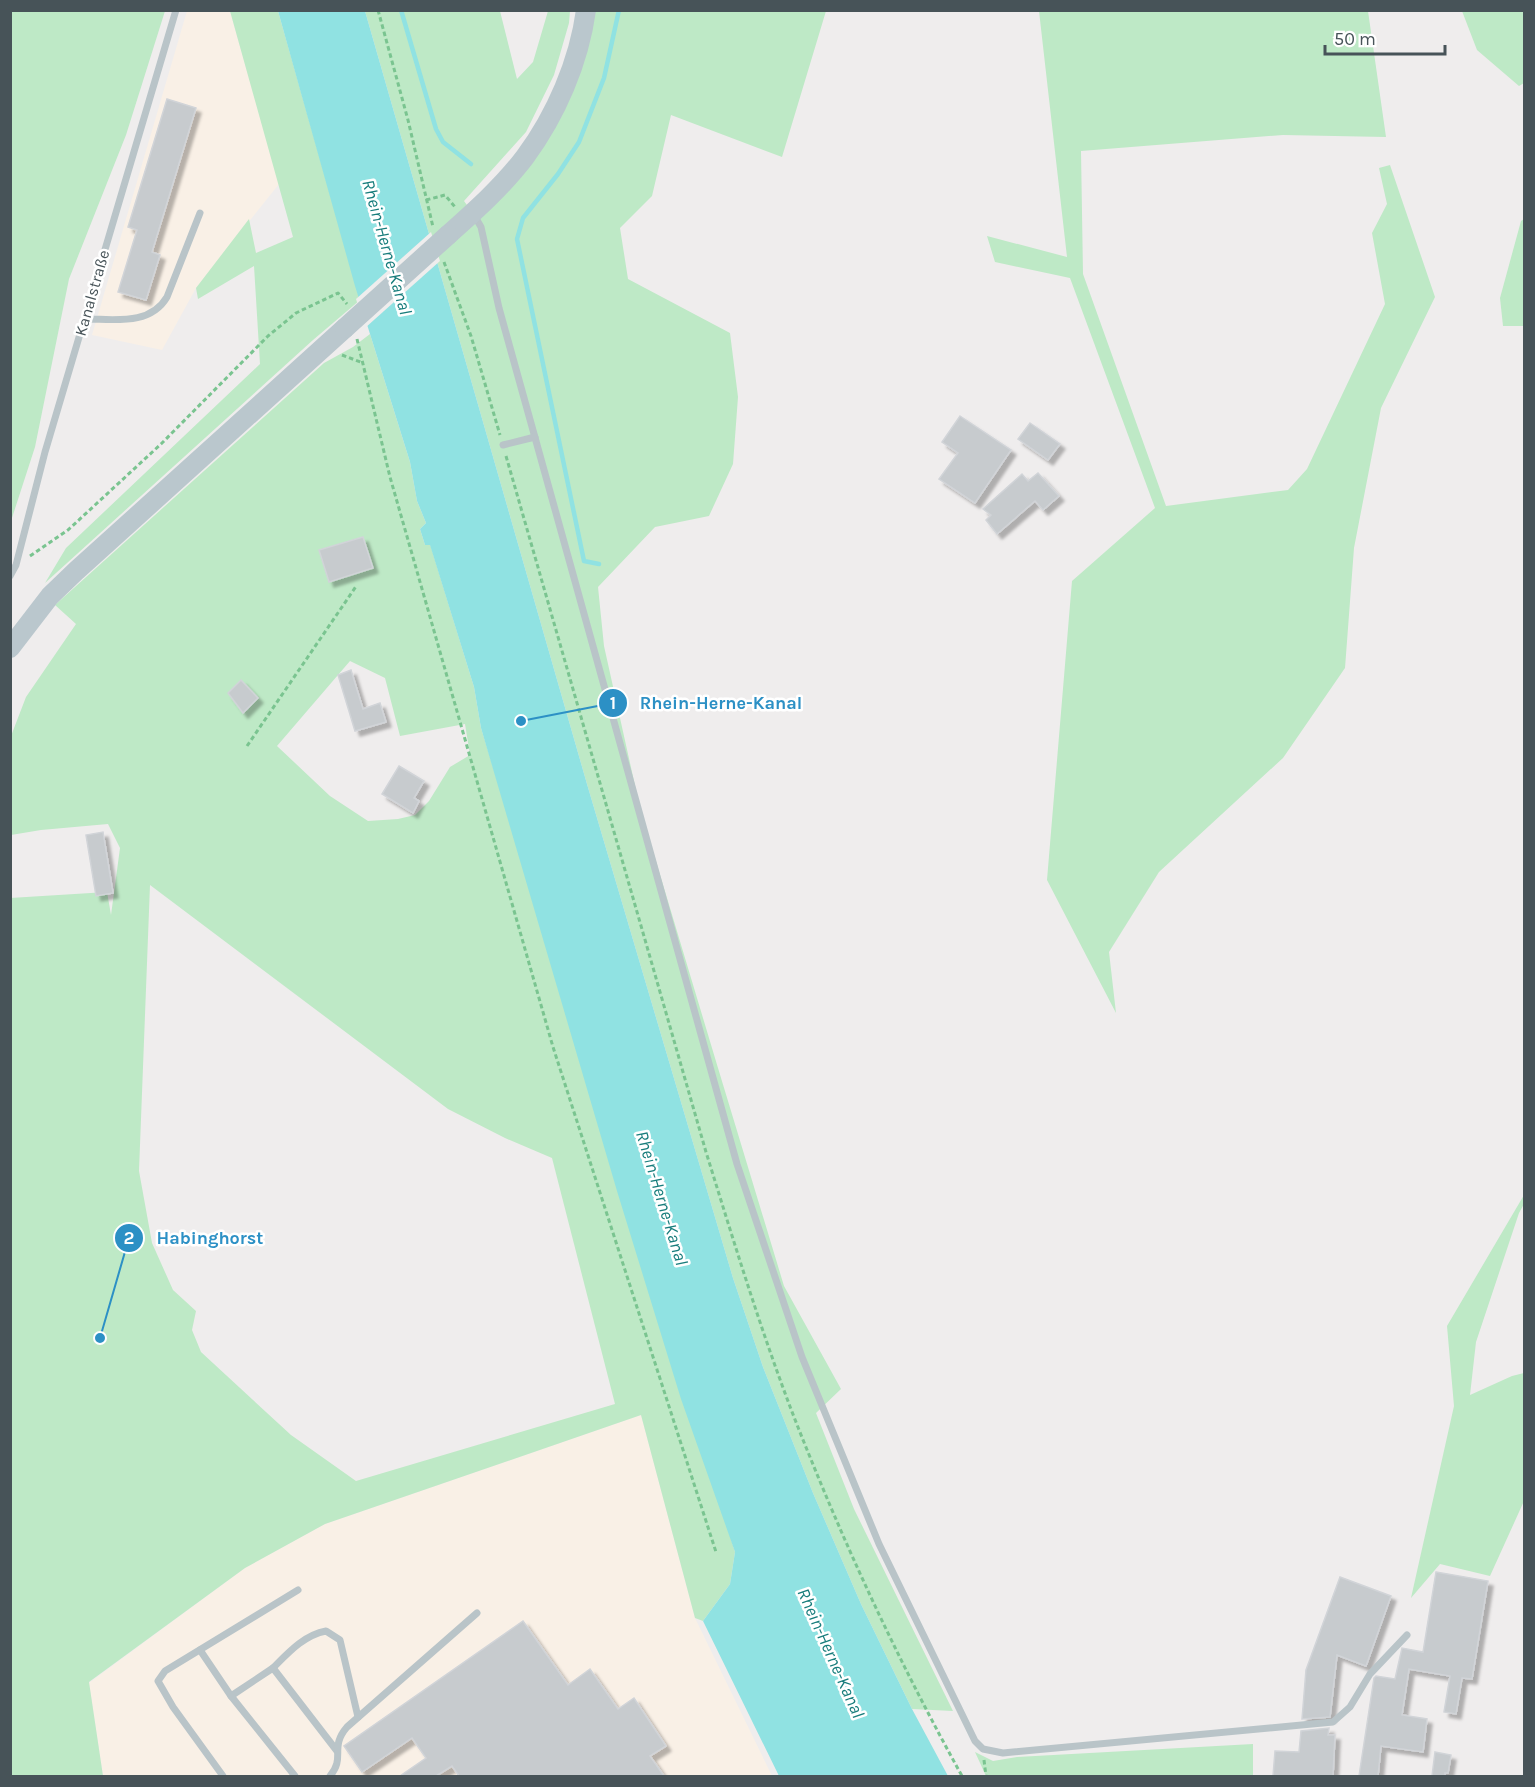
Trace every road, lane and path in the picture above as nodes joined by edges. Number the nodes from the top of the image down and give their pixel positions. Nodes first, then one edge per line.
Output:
1 (176, 10) edge
2 (378, 10) edge
3 (586, 10) edge
4 (426, 200) junction
5 (462, 209) junction
6 (200, 213) dead end
7 (441, 241) junction
8 (349, 307) dead end
9 (85, 319) junction
10 (351, 332) junction
11 (535, 437) junction
12 (503, 445) junction
13 (16, 565) junction
14 (10, 576) edge
15 (357, 585) dead end
16 (10, 648) edge
17 (247, 746) dead end
18 (716, 1552) dead end
19 (298, 1590) dead end
20 (477, 1613) dead end
21 (1407, 1635) dead end
22 (200, 1650) junction
23 (273, 1668) junction
24 (231, 1695) junction
25 (358, 1717) junction
26 (983, 1749) junction
27 (337, 1751) junction
28 (223, 1776) edge
29 (295, 1776) edge
30 (330, 1776) edge
31 (962, 1776) edge
32 (986, 1776) edge

1 - 9 lane, Kanalstraße
2 - 4 path
3 - 5 main road
4 - 5 path
4 - 7 path
5 - 7 main road
5 - 11 lane
6 - 9 lane
7 - 10 main road, bridge
7 - 12 path
8 - 13 path
9 - 13 lane, Kanalstraße
10 - 16 main road
10 - 18 path
11 - 12 lane
11 - 26 lane
12 - 31 path
13 - 14 lane, Kanalstraße
15 - 17 path
19 - 22 lane
20 - 25 lane
21 - 26 lane
22 - 24 lane
22 - 28 lane
23 - 24 lane
23 - 25 lane
23 - 27 lane
24 - 29 lane
25 - 27 lane
26 - 32 path
27 - 30 lane

